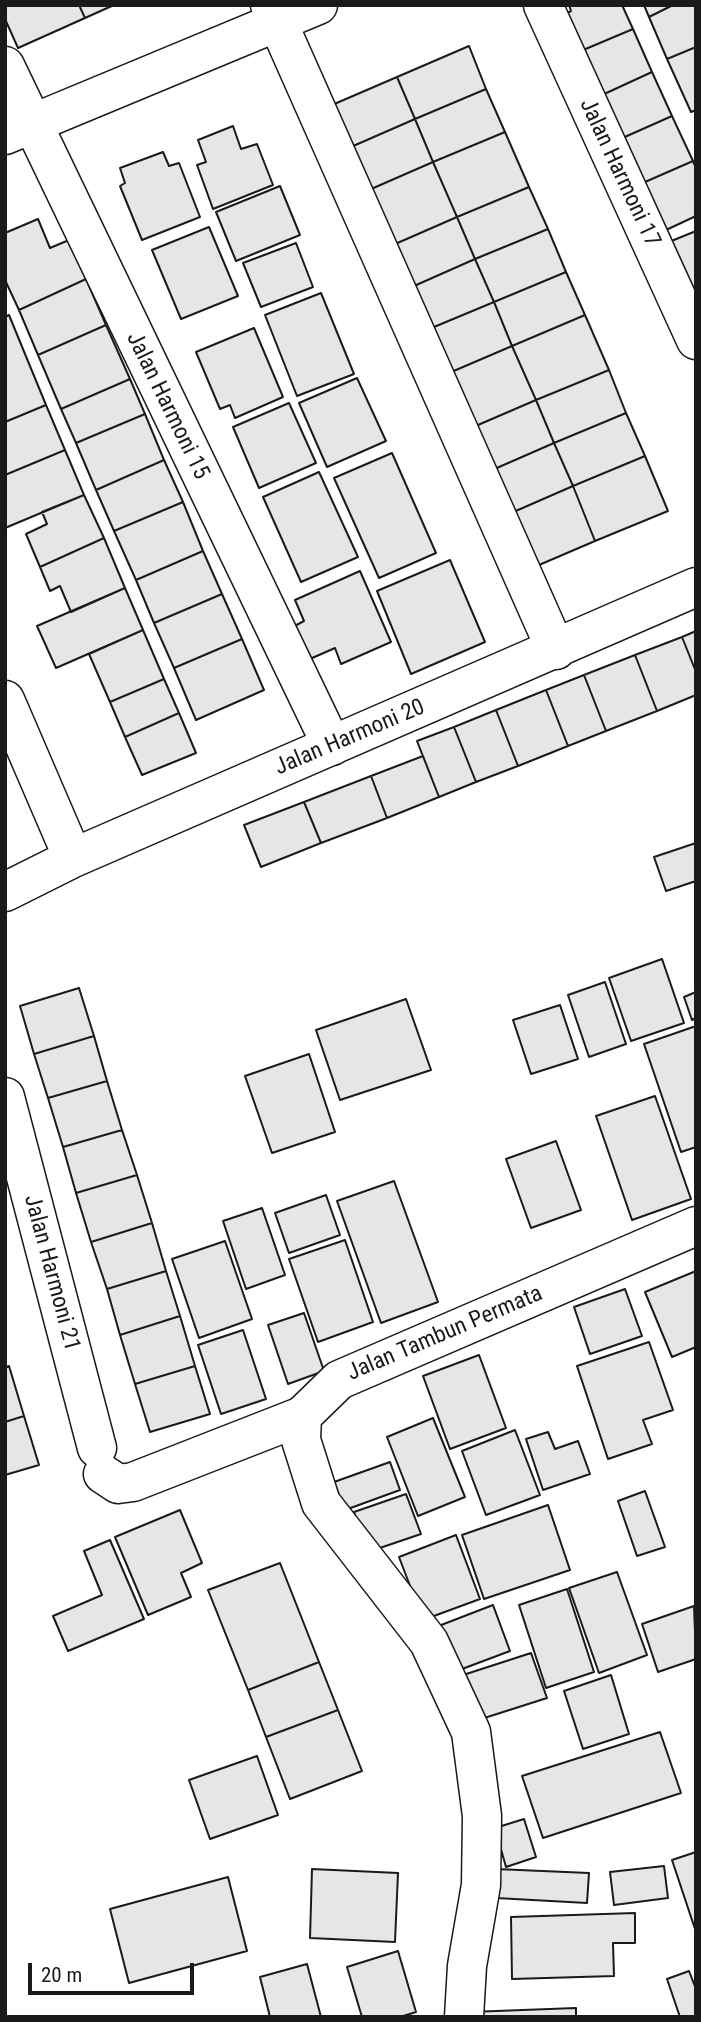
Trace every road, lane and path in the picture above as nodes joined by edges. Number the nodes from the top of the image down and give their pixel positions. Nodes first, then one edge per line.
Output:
1 (318, 5) edge
2 (543, 5) edge
3 (274, 14) edge
4 (5, 66) edge
5 (18, 130) edge
6 (696, 340) edge
7 (696, 587) edge
8 (556, 650) junction
9 (5, 700) edge
10 (332, 746) junction
11 (74, 858) junction
12 (5, 892) edge
13 (5, 1097) edge
14 (696, 1226) edge
15 (302, 1416) junction
16 (464, 2017) edge

1 - 3 street
2 - 6 street, Jalan Harmoni 17
3 - 5 street
3 - 8 street
4 - 5 street, Jalan Harmoni 15
5 - 10 street, Jalan Harmoni 15
7 - 8 street, Jalan Harmoni 20
8 - 10 street, Jalan Harmoni 20
9 - 11 street
10 - 11 street, Jalan Harmoni 20
11 - 12 street, Jalan Harmoni 20
13 - 15 street, Jalan Harmoni 21
14 - 15 street, Jalan Tambun Permata
15 - 16 street

